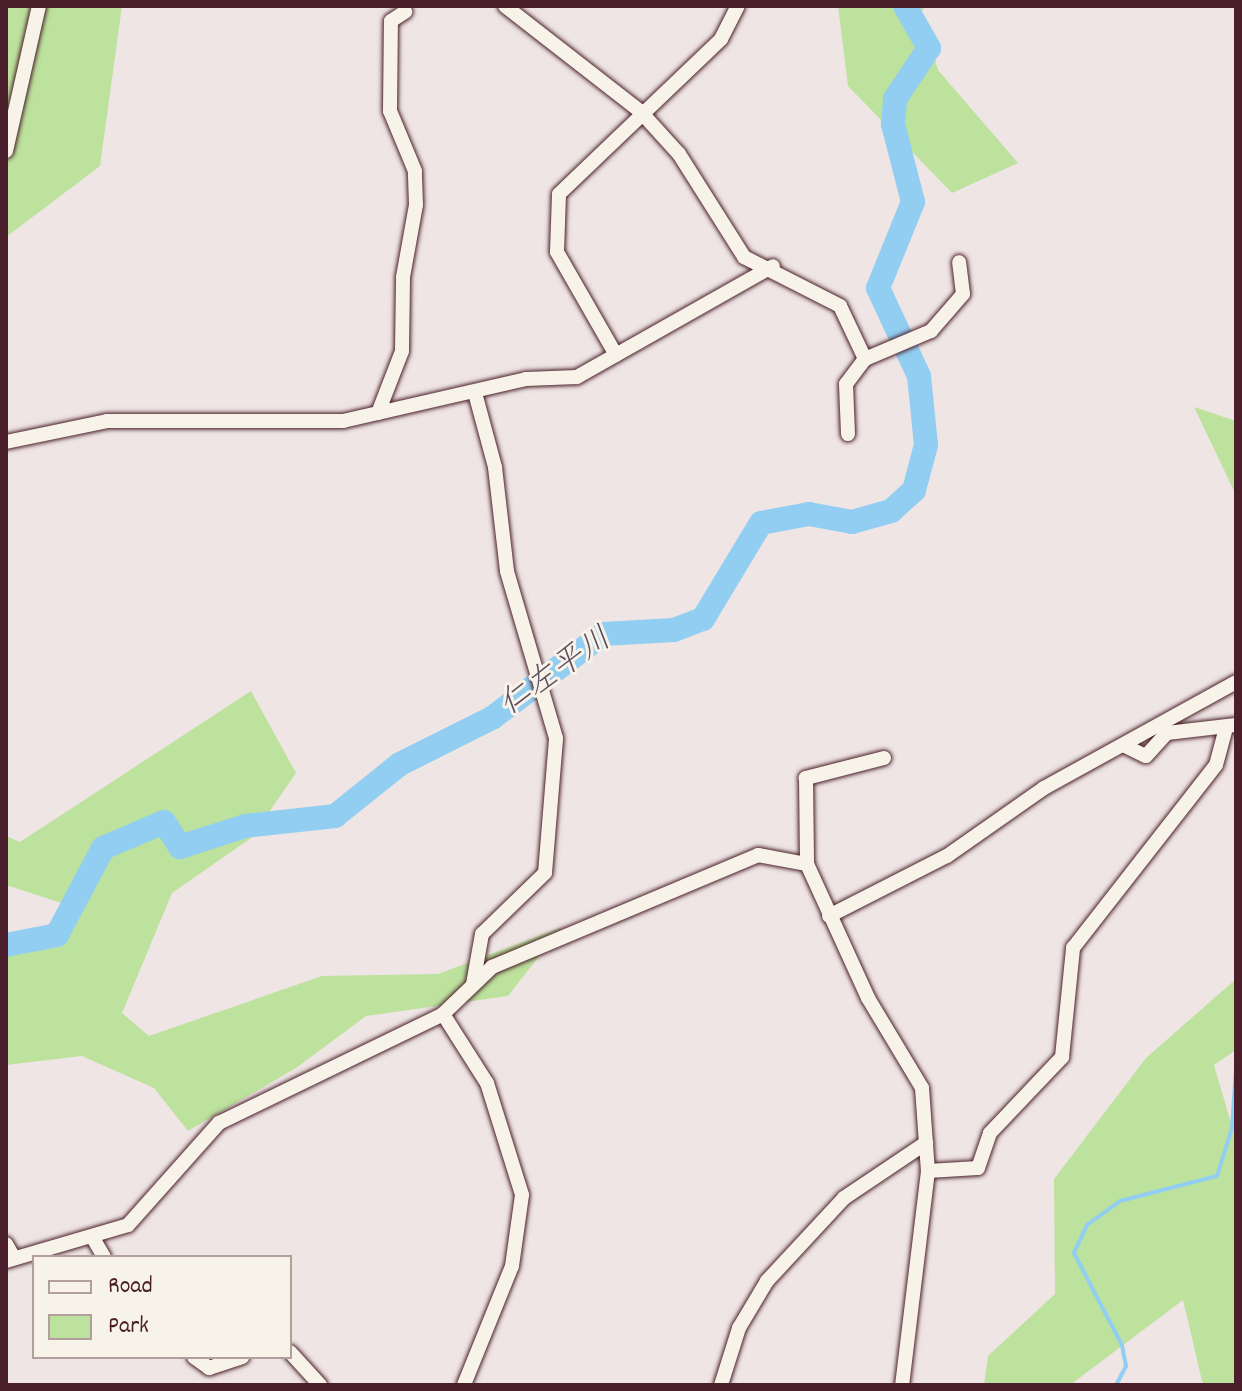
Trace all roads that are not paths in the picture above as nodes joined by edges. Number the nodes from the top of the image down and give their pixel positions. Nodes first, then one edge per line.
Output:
1 (39, 6) edge
2 (505, 6) edge
3 (738, 6) edge
4 (405, 12) dead end
5 (640, 111) junction
6 (6, 151) edge
7 (959, 262) dead end
8 (773, 266) junction
9 (616, 355) junction
10 (865, 359) junction
11 (475, 393) junction
12 (378, 413) junction
13 (848, 434) dead end
14 (6, 442) edge
15 (1236, 682) edge
16 (1231, 726) edge
17 (1123, 745) junction
18 (884, 758) dead end
19 (807, 864) junction
20 (829, 916) junction
21 (473, 984) junction
22 (443, 1014) junction
23 (926, 1143) junction
24 (928, 1171) junction
25 (93, 1238) junction
26 (6, 1244) edge
27 (103, 1255) edge
28 (10, 1260) edge
29 (292, 1354) edge
30 (197, 1359) edge
31 (236, 1359) edge
32 (320, 1385) edge
33 (464, 1385) edge
34 (721, 1385) edge
35 (902, 1385) edge

1 - 6 street
2 - 5 street
3 - 5 street
4 - 12 street
5 - 8 street
5 - 9 street
7 - 10 street
8 - 9 street
8 - 10 street
9 - 11 street
10 - 13 street
11 - 12 street
11 - 21 street
12 - 14 street
15 - 17 street
16 - 17 street
16 - 24 street
17 - 20 street
18 - 19 street
19 - 20 street
19 - 21 street
20 - 23 street
21 - 22 street
22 - 25 street
22 - 33 street
23 - 24 street
23 - 34 street
24 - 35 street
25 - 27 street
25 - 28 street
26 - 28 street
29 - 32 street
30 - 31 street

